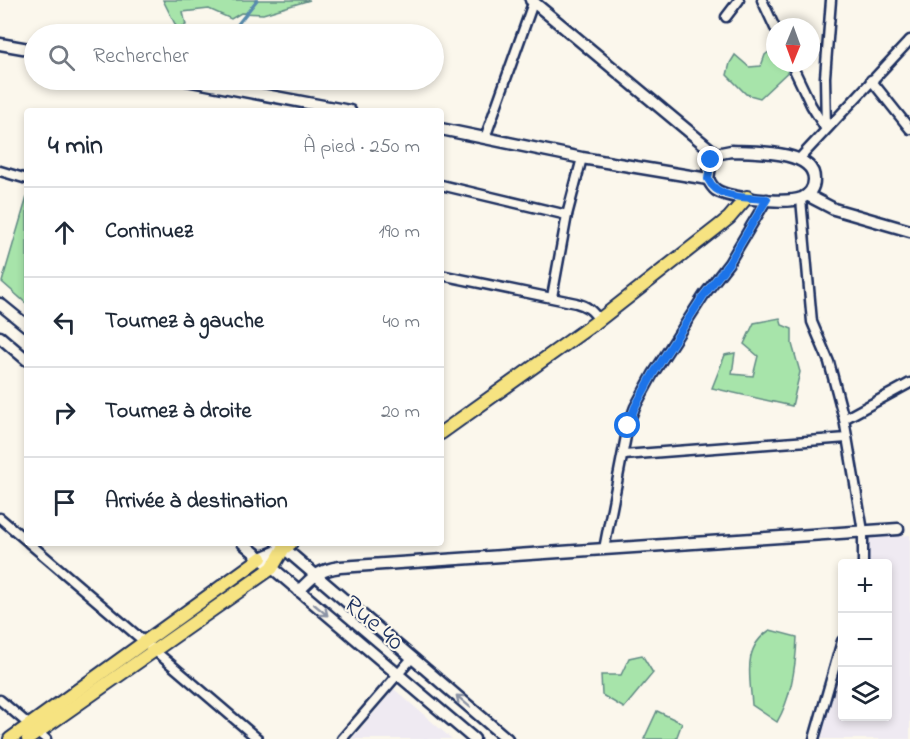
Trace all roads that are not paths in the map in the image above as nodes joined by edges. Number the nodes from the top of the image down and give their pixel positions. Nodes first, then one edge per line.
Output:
1 (739, 0) edge
2 (762, 0) edge
3 (831, 0) edge
4 (532, 1) edge
5 (726, 17) dead end
6 (770, 18) edge
7 (910, 40) edge
8 (0, 44) edge
9 (24, 48) edge
10 (795, 72) edge
11 (871, 80) junction
12 (233, 90) edge
13 (317, 108) edge
14 (826, 129) junction
15 (910, 129) edge
16 (444, 130) edge
17 (485, 138) junction
18 (716, 154) junction
19 (582, 158) junction
20 (799, 159) junction
21 (0, 171) edge
22 (24, 178) edge
23 (708, 179) junction
24 (444, 186) edge
25 (747, 197) junction
26 (804, 197) junction
27 (767, 199) junction
28 (567, 215) junction
29 (910, 231) edge
30 (444, 276) edge
31 (552, 297) junction
32 (0, 304) edge
33 (598, 320) junction
34 (24, 324) edge
35 (0, 337) edge
36 (24, 357) edge
37 (910, 383) edge
38 (844, 419) junction
39 (444, 430) edge
40 (847, 438) junction
41 (624, 455) junction
42 (0, 518) edge
43 (898, 528) dead end
44 (863, 531) junction
45 (24, 539) edge
46 (33, 546) edge
47 (247, 546) edge
48 (282, 546) edge
49 (283, 546) edge
50 (285, 546) edge
51 (604, 549) junction
52 (261, 558) junction
53 (863, 559) edge
54 (272, 568) junction
55 (315, 575) junction
56 (299, 591) junction
57 (150, 646) junction
58 (412, 658) junction
59 (838, 658) edge
60 (398, 674) junction
61 (0, 700) edge
62 (35, 734) edge
63 (10, 739) edge
64 (258, 739) edge
65 (342, 739) edge
66 (474, 739) edge
67 (507, 739) edge
68 (814, 739) edge

1 - 5 street
2 - 6 street
3 - 14 street
4 - 17 street
4 - 18 main road
7 - 11 street
8 - 9 main road
10 - 14 street
11 - 14 street
11 - 15 street
12 - 13 main road
14 - 20 street
16 - 17 main road
17 - 19 main road
18 - 20 main road
18 - 23 main road
19 - 23 main road
19 - 28 street
20 - 26 main road
21 - 22 street
23 - 25 main road
24 - 28 street
25 - 27 main road
25 - 33 main road
26 - 27 main road
26 - 29 main road
26 - 38 street
27 - 41 street
28 - 31 street
30 - 31 street
31 - 33 street
32 - 34 main road
33 - 39 main road
35 - 36 main road
37 - 38 street
38 - 40 street
40 - 41 street
40 - 44 street
41 - 51 street
42 - 45 street
43 - 44 main road
44 - 51 main road
44 - 53 street
46 - 57 street
47 - 52 main road, Rue 40
48 - 52 main road
49 - 54 main road
50 - 55 main road, Rue 40
51 - 55 main road
52 - 54 main road, Rue 40
52 - 57 main road
54 - 56 main road, Rue 40
54 - 57 main road
55 - 56 main road
55 - 58 main road, Rue 40
56 -> 60 main road, Rue 40
57 - 62 main road
57 - 64 street
58 - 60 street
67 -> 58 main road, Rue 40
59 - 68 street
60 - 65 street
60 - 66 main road, Rue 40
61 - 62 street
62 - 63 main road

